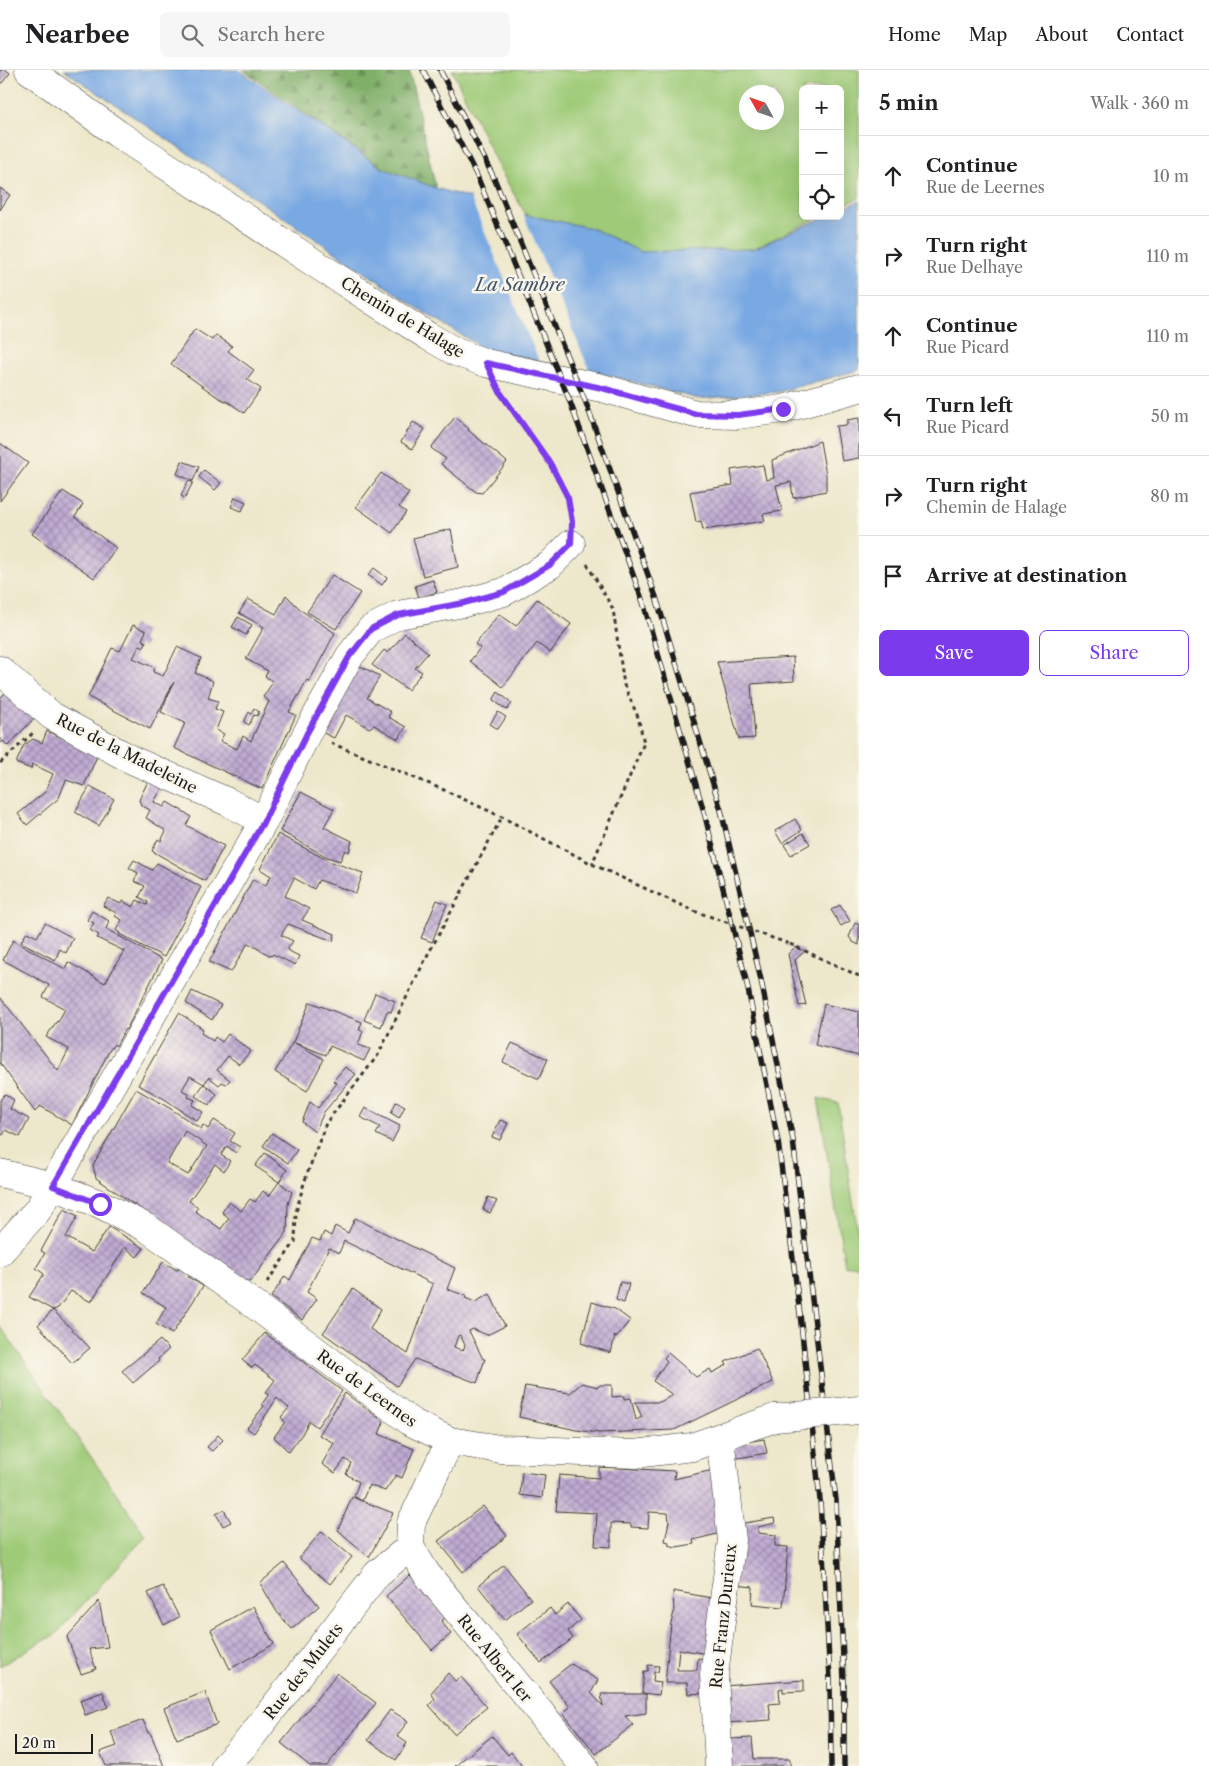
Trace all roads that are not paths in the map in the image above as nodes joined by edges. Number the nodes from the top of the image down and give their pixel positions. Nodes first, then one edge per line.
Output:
1 (30, 70) edge
2 (859, 388) edge
3 (571, 544) road end
4 (0, 670) edge
5 (264, 821) junction
6 (0, 1172) edge
7 (53, 1186) junction
8 (0, 1252) edge
9 (859, 1410) edge
10 (720, 1437) junction
11 (450, 1441) junction
12 (410, 1547) junction
13 (225, 1766) edge
14 (584, 1766) edge
15 (719, 1766) edge

1 - 2 street, Chemin de Halage
3 - 5 street
4 - 5 street, Rue de la Madeleine
5 - 7 street
6 - 7 street, Rue de Leernes
7 - 8 street
7 - 11 street, Rue de Leernes
9 - 10 street, Rue de Leernes, bridge
10 - 11 street, Rue de Leernes
10 - 15 street, Rue Franz Durieux
11 - 12 street
12 - 13 street, Rue des Mulets
12 - 14 street, Rue Albert Ier

